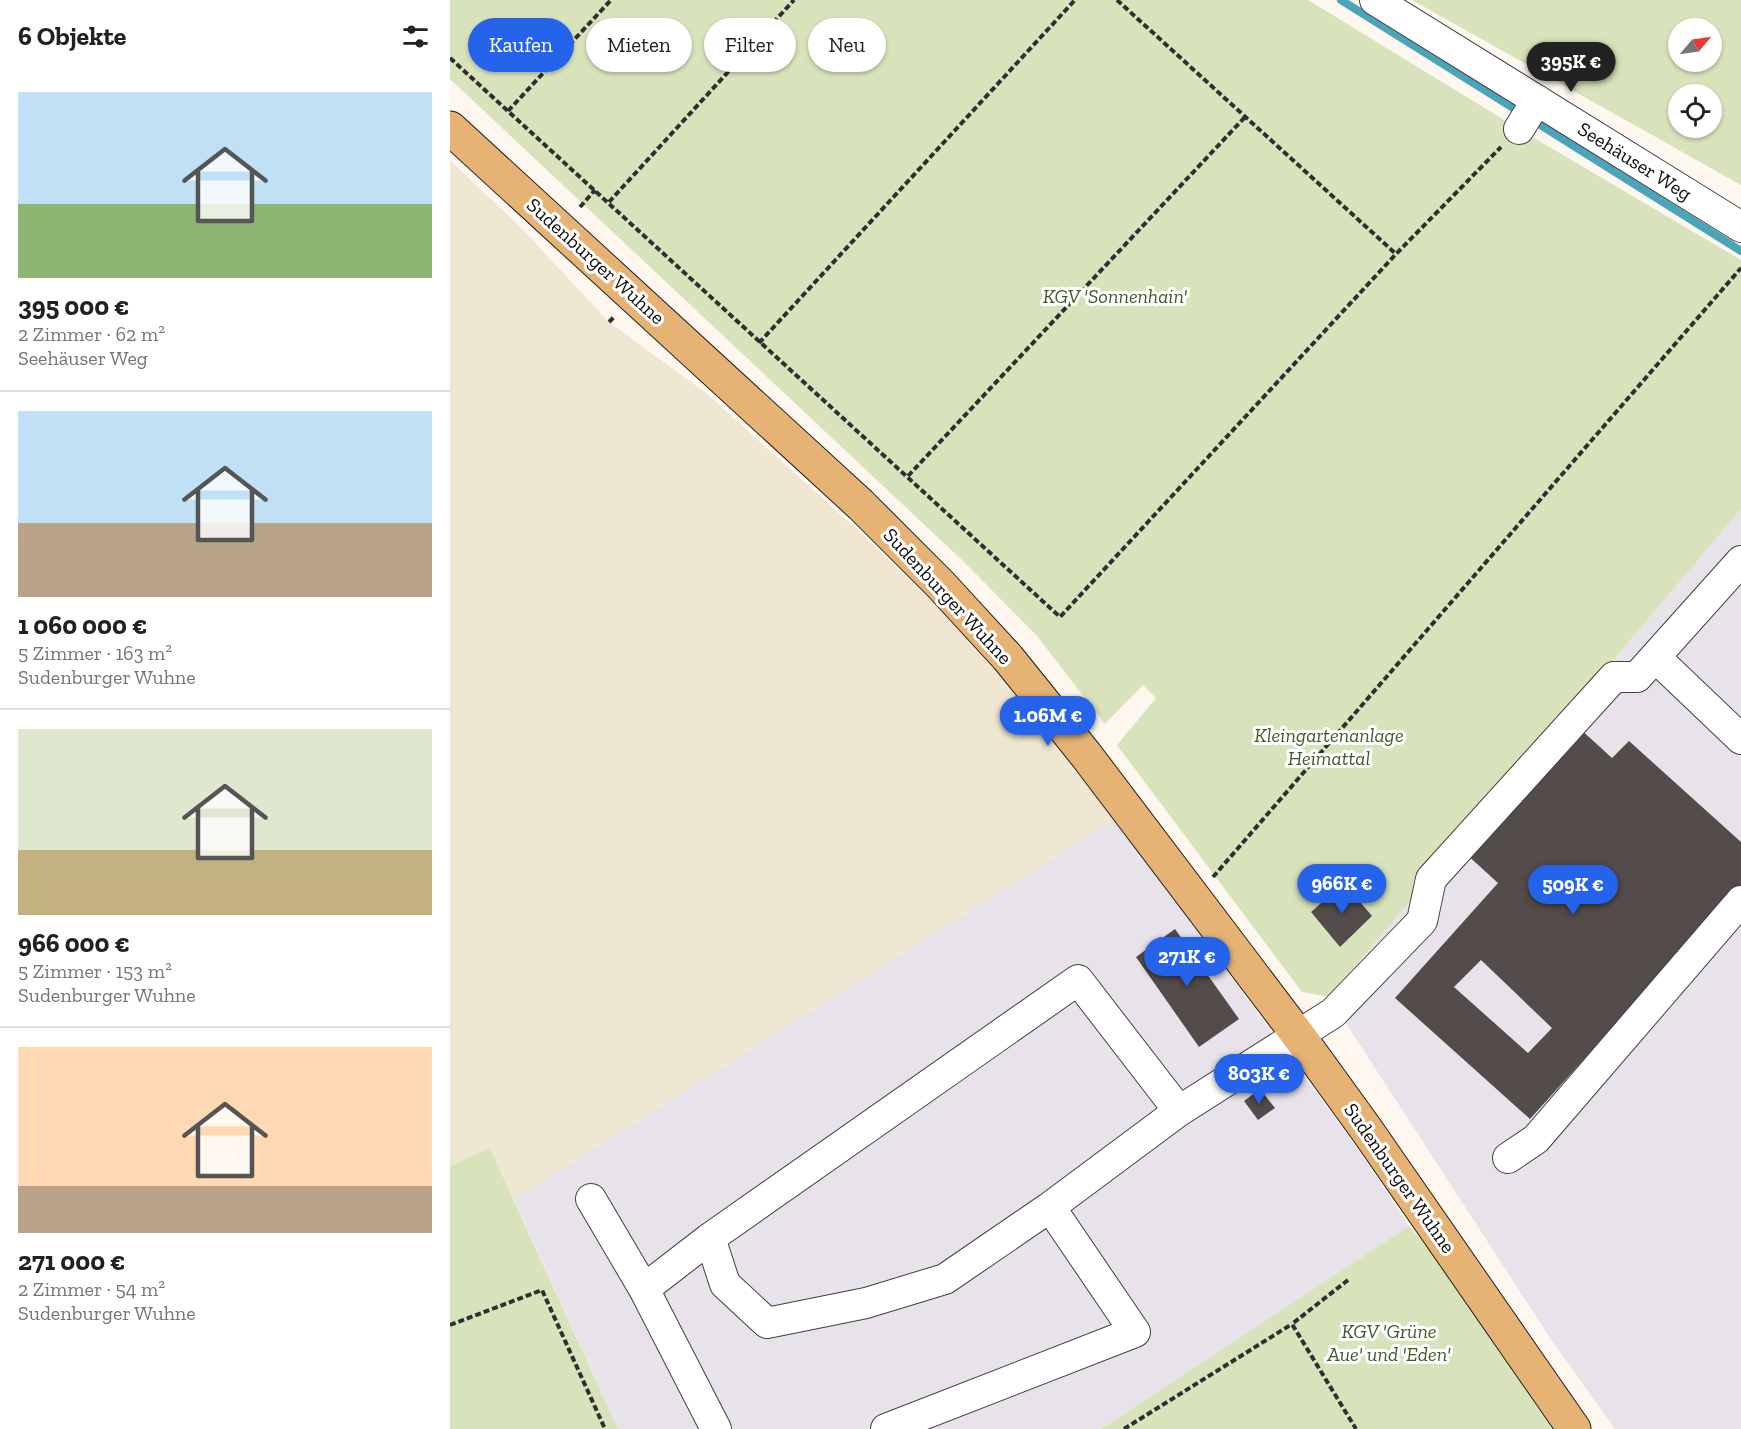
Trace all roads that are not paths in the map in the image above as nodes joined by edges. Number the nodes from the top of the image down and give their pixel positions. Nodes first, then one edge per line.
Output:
1 (1375, 0) edge
2 (1537, 100) junction
3 (450, 128) edge
4 (1519, 129) road end
5 (1741, 227) edge
6 (1741, 561) edge
7 (1655, 657) junction
8 (1741, 739) edge
9 (1741, 901) edge
10 (1298, 1035) junction
11 (1179, 1111) junction
12 (1508, 1158) dead end
13 (591, 1199) dead end
14 (1050, 1207) junction
15 (710, 1238) junction
16 (644, 1289) junction
17 (716, 1429) edge
18 (886, 1429) edge
19 (1574, 1429) edge

1 - 2 street, Seehäuser Weg
2 - 4 street
2 - 5 street, Seehäuser Weg
3 - 10 main road, Sudenburger Wuhne
6 - 7 street
7 - 8 street
7 - 10 street
9 - 12 street
10 - 11 street
10 - 19 main road, Sudenburger Wuhne
11 - 14 street
11 - 15 street
13 - 16 street
14 - 15 street
14 - 18 street
15 - 16 street
16 - 17 street

